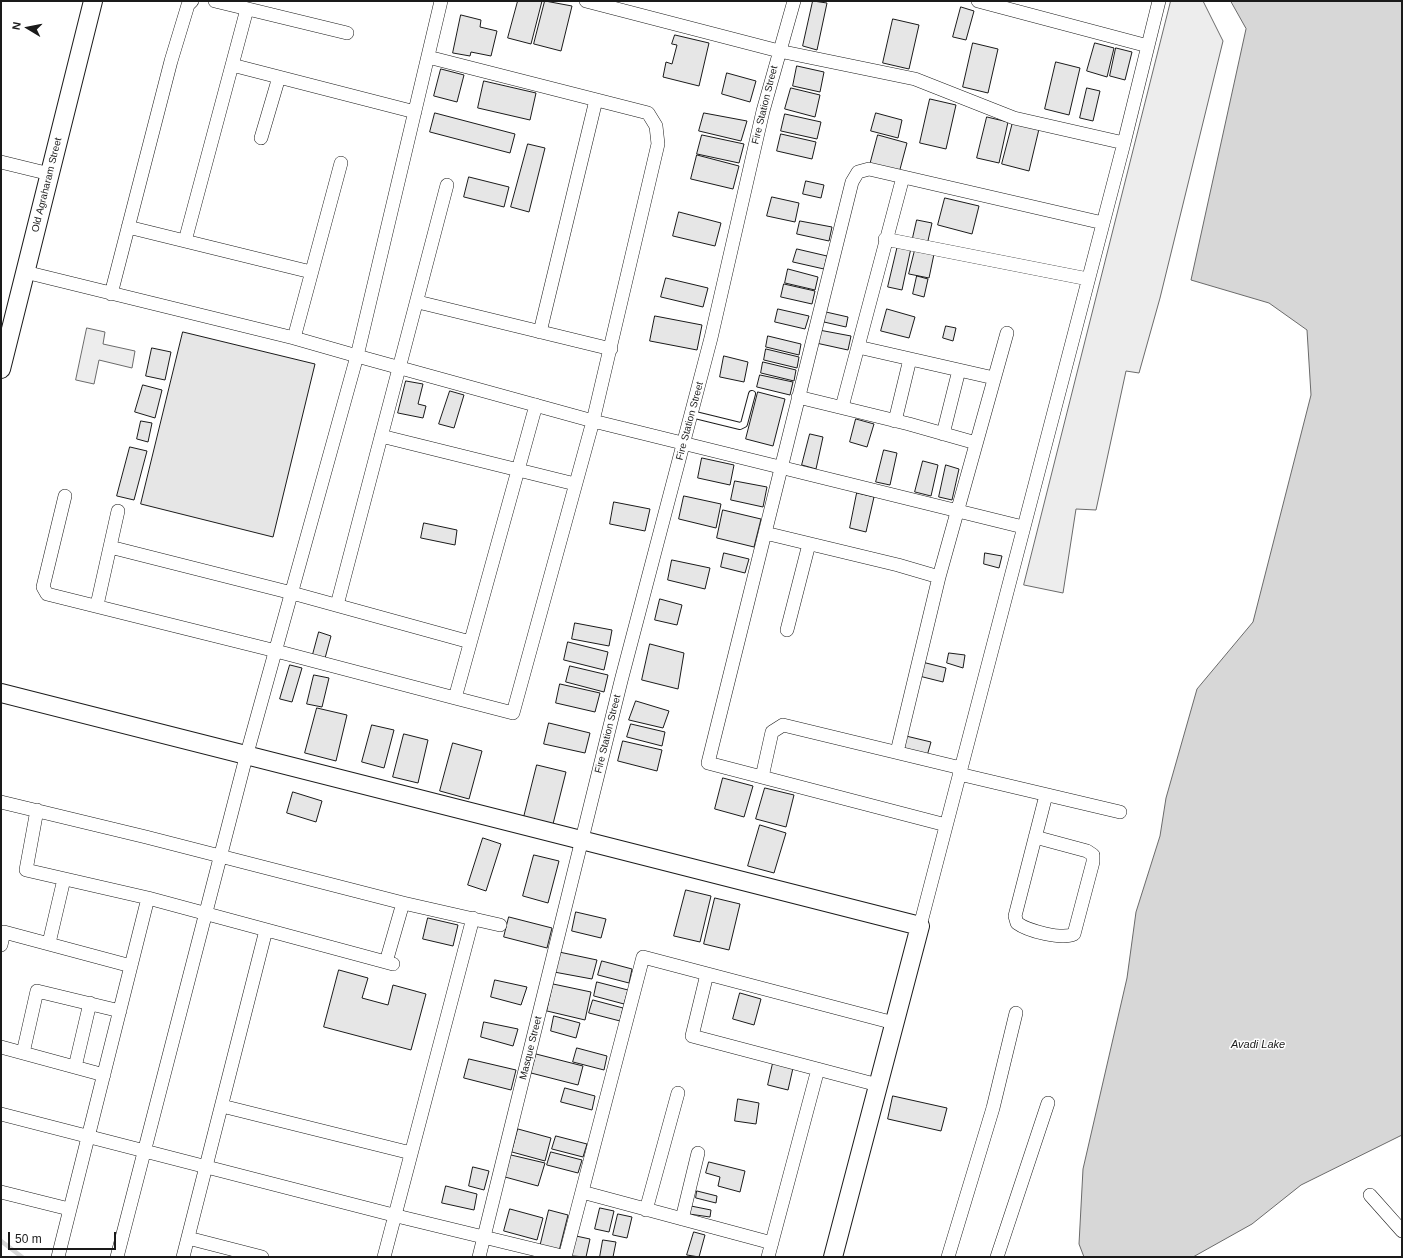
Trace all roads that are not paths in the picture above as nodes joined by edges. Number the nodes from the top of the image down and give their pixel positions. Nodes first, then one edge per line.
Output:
1 (93, 1) edge
2 (192, 1) edge
3 (215, 1) edge
4 (441, 1) edge
5 (586, 1) edge
6 (794, 1) edge
7 (978, 1) edge
8 (1159, 1) edge
9 (247, 9) junction
10 (347, 33) dead end
11 (1148, 46) junction
12 (778, 51) junction
13 (428, 57) junction
14 (232, 64) junction
15 (279, 77) junction
16 (596, 100) junction
17 (415, 112) junction
18 (261, 138) dead end
19 (1124, 143) junction
20 (1, 162) edge
21 (341, 163) dead end
22 (50, 174) junction
23 (903, 177) junction
24 (447, 185) dead end
25 (1102, 224) junction
26 (128, 227) junction
27 (885, 239) junction
28 (185, 241) junction
29 (25, 272) junction
30 (311, 272) junction
31 (1088, 279) junction
32 (111, 294) junction
33 (418, 302) junction
34 (540, 332) junction
35 (1006, 333) dead end
36 (294, 338) junction
37 (858, 347) junction
38 (611, 349) junction
39 (357, 356) junction
40 (910, 359) junction
41 (399, 368) junction
42 (1, 369) edge
43 (959, 370) junction
44 (994, 378) junction
45 (752, 394) dead end
46 (798, 397) junction
47 (536, 405) junction
48 (842, 407) junction
49 (691, 414) junction
50 (593, 421) junction
51 (895, 421) junction
52 (943, 434) junction
53 (381, 436) junction
54 (684, 443) junction
55 (976, 443) junction
56 (781, 467) junction
57 (517, 469) junction
58 (575, 484) junction
59 (65, 496) dead end
60 (958, 510) junction
61 (118, 511) dead end
62 (1024, 528) junction
63 (765, 533) junction
64 (809, 544) junction
65 (110, 547) junction
66 (938, 577) junction
67 (292, 593) junction
68 (96, 605) junction
69 (337, 605) junction
70 (787, 630) dead end
71 (470, 642) junction
72 (276, 651) junction
73 (1, 693) edge
74 (455, 698) junction
75 (897, 752) junction
76 (246, 757) junction
77 (960, 771) junction
78 (762, 777) junction
79 (1046, 795) junction
80 (1, 802) edge
81 (37, 810) junction
82 (1120, 812) dead end
83 (946, 825) junction
84 (1035, 837) junction
85 (582, 839) junction
86 (220, 856) junction
87 (64, 879) junction
88 (148, 898) junction
89 (403, 903) junction
90 (206, 914) junction
91 (473, 918) junction
92 (500, 925) dead end
93 (920, 926) junction
94 (266, 930) junction
95 (49, 943) junction
96 (1, 945) edge
97 (131, 966) junction
98 (707, 974) junction
99 (90, 1003) junction
100 (120, 1011) junction
101 (1016, 1013) dead end
102 (894, 1023) junction
103 (1, 1047) edge
104 (23, 1053) junction
105 (75, 1067) junction
106 (818, 1069) junction
107 (104, 1075) junction
108 (878, 1085) junction
109 (678, 1093) dead end
110 (1048, 1103) dead end
111 (222, 1106) junction
112 (1, 1114) edge
113 (88, 1137) junction
114 (145, 1151) junction
115 (411, 1152) junction
116 (698, 1153) dead end
117 (207, 1167) junction
118 (1, 1192) edge
119 (582, 1192) junction
120 (1370, 1195) dead end
121 (69, 1209) junction
122 (646, 1210) junction
123 (394, 1215) junction
124 (682, 1219) junction
125 (1402, 1231) edge
126 (485, 1237) junction
127 (188, 1238) junction
128 (772, 1243) junction
129 (228, 1253) edge
130 (58, 1257) edge
131 (117, 1257) edge
132 (183, 1257) edge
133 (262, 1257) edge
134 (384, 1257) edge
135 (479, 1257) edge
136 (565, 1257) edge
137 (768, 1257) edge
138 (834, 1257) edge
139 (948, 1257) edge
140 (997, 1257) edge

1 - 22 street, Old Agraharam Street
2 - 26 street
3 - 9 street
4 - 13 street
5 - 12 street
6 - 12 street, Fire Station Street
7 - 11 street
8 - 11 street
9 - 10 street
9 - 14 street
11 - 19 street
12 - 19 street
12 - 49 street, Fire Station Street
13 - 16 street
13 - 17 street
14 - 15 street
14 - 28 street
15 - 17 street
15 - 18 street
16 - 34 street
16 - 38 street
17 - 39 street
19 - 25 street
20 - 22 street
21 - 30 street
22 - 29 street, Old Agraharam Street
23 - 25 street
23 - 27 street
23 - 46 street
24 - 33 street
25 - 31 street
26 - 28 street
26 - 32 street
27 - 31 street
27 - 37 street
28 - 30 street
29 - 32 street
29 - 42 street, Old Agraharam Street
30 - 36 street
31 - 62 street
32 - 36 street
33 - 34 street
33 - 41 street
34 - 38 street
35 - 44 street
36 - 39 street
37 - 40 street
37 - 48 street
38 - 50 street
39 - 41 street
39 - 67 street
40 - 43 street
40 - 51 street
41 - 47 street
41 - 53 street
43 - 44 street
43 - 52 street
44 - 55 street
45 - 49 lane
46 - 48 street
46 - 56 street
47 - 50 street
47 - 57 street
48 - 51 street
49 - 54 street, Fire Station Street
50 - 54 street
50 - 58 street
51 - 52 street
52 - 55 street
53 - 57 street
53 - 69 street
54 - 56 street
54 - 85 street, Fire Station Street
55 - 60 street
56 - 60 street
56 - 63 street
57 - 58 street
57 - 71 street
58 - 74 street
59 - 68 street
60 - 62 street
60 - 66 street
61 - 65 street
62 - 77 street
63 - 64 street
63 - 78 street
64 - 66 street
64 - 70 street
65 - 67 street
65 - 68 street
66 - 75 street
67 - 69 street
67 - 72 street
68 - 72 street
69 - 71 street
71 - 74 street
72 - 74 street
72 - 76 street
73 - 76 street
75 - 77 street
75 - 78 street
76 - 85 street
76 - 86 street
77 - 79 street
77 - 83 street
78 - 83 street
79 - 82 street
79 - 84 street
80 - 81 street
81 - 86 street
81 - 87 street
83 - 93 street
84 - 84 street
85 - 93 street
85 - 126 street, Masque Street
86 - 89 street
86 - 90 street
87 - 88 street
87 - 95 street
88 - 90 street
88 - 97 street
89 - 91 street
89 - 94 street
90 - 94 street
90 - 114 street
91 - 92 street
91 - 115 street
93 - 102 street
94 - 111 street
95 - 96 street
95 - 97 street
97 - 100 street
98 - 102 street
98 - 106 street
98 - 119 street
99 - 100 street
99 - 104 street
99 - 105 street
100 - 107 street
101 - 139 street
102 - 108 street
103 - 104 street
104 - 105 street
105 - 107 street
106 - 108 street
106 - 128 street
107 - 113 street
108 - 138 street
109 - 122 street
110 - 140 street
111 - 115 street
111 - 117 street
112 - 113 street
113 - 114 street
113 - 121 street
114 - 117 street
114 - 131 street
115 - 123 street
116 - 124 street
117 - 123 street
117 - 127 street
118 - 121 street
119 - 122 street
119 - 136 street
120 - 125 street
121 - 130 street
122 - 124 street
123 - 126 street
123 - 134 street
124 - 128 street
126 - 135 street, Masque Street
126 - 136 street
127 - 129 street
127 - 132 street
128 - 137 street
129 - 133 street

